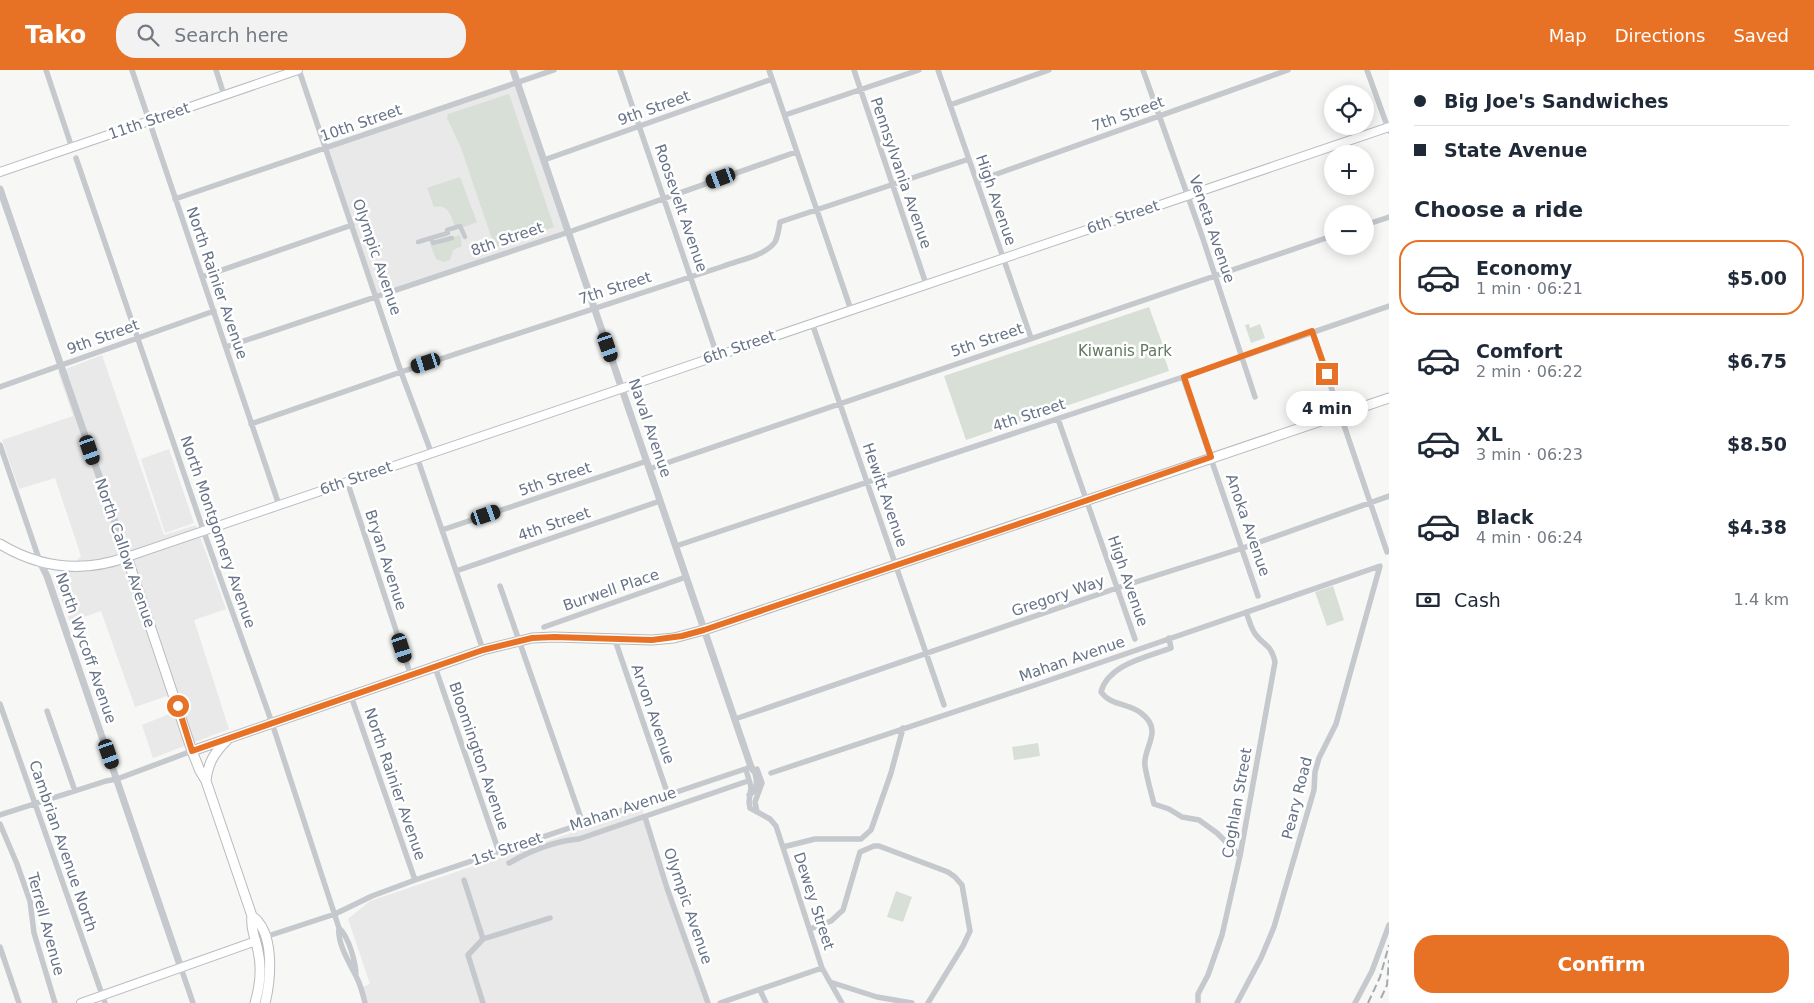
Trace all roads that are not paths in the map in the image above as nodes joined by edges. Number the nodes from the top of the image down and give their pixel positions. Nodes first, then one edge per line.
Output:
1 (46, 70) edge
2 (132, 70) edge
3 (216, 70) edge
4 (298, 70) edge
5 (513, 70) edge
6 (554, 70) edge
7 (620, 70) edge
8 (769, 70) edge
9 (854, 70) edge
10 (919, 70) edge
11 (938, 70) edge
12 (1049, 70) edge
13 (1143, 70) edge
14 (1288, 70) edge
15 (1367, 70) edge
16 (772, 79) junction
17 (517, 83) junction
18 (860, 90) junction
19 (224, 95) junction
20 (950, 105) junction
21 (785, 114) junction
22 (1160, 116) junction
23 (149, 121) junction
24 (639, 127) junction
25 (1389, 128) edge
26 (72, 148) junction
27 (326, 148) junction
28 (796, 152) junction
29 (76, 158) dead end
30 (969, 159) junction
31 (544, 160) junction
32 (0, 172) edge
33 (977, 181) junction
34 (893, 186) junction
35 (0, 189) edge
36 (1188, 195) junction
37 (664, 198) junction
38 (175, 199) junction
39 (816, 210) junction
40 (1389, 217) edge
41 (1374, 222) edge
42 (352, 225) junction
43 (569, 232) junction
44 (465, 237) dead end
45 (1324, 239) edge
46 (418, 242) dead end
47 (1003, 258) junction
48 (1215, 275) junction
49 (202, 277) junction
50 (691, 277) junction
51 (926, 284) junction
52 (377, 297) junction
53 (1389, 306) edge
54 (594, 308) junction
55 (851, 310) junction
56 (214, 311) junction
57 (812, 323) junction
58 (1312, 331) junction
59 (137, 338) junction
60 (1031, 338) junction
61 (226, 347) junction
62 (717, 355) junction
63 (1242, 356) junction
64 (60, 365) junction
65 (401, 372) junction
66 (1184, 377) junction
67 (0, 387) edge
68 (622, 387) junction
69 (1255, 397) dead end
70 (1389, 398) edge
71 (840, 403) junction
72 (1340, 414) junction
73 (1058, 419) junction
74 (252, 424) junction
75 (0, 445) edge
76 (431, 452) junction
77 (417, 457) junction
78 (1211, 457) junction
79 (648, 465) junction
80 (346, 482) junction
81 (868, 482) junction
82 (1389, 496) edge
83 (660, 501) junction
84 (1088, 501) junction
85 (1370, 503) junction
86 (279, 505) junction
87 (442, 530) junction
88 (204, 531) junction
89 (0, 544) edge
90 (676, 546) junction
91 (1243, 548) junction
92 (1387, 552) dead end
93 (127, 557) junction
94 (40, 562) junction
95 (896, 566) junction
96 (1380, 566) joint
97 (456, 571) junction
98 (686, 577) junction
99 (500, 586) dead end
100 (1117, 588) junction
101 (1258, 596) dead end
102 (1246, 612) junction
103 (544, 626) dead end
104 (704, 630) junction
105 (1169, 638) junction
106 (1135, 639) dead end
107 (519, 640) junction
108 (615, 640) junction
109 (483, 650) junction
110 (927, 655) junction
111 (435, 667) junction
112 (411, 676) junction
113 (351, 696) junction
114 (0, 704) edge
115 (944, 705) dead end
116 (47, 711) dead end
117 (735, 719) junction
118 (272, 723) junction
119 (903, 728) junction
120 (231, 737) junction
121 (192, 751) junction
122 (752, 770) junction
123 (771, 773) dead end
124 (117, 779) junction
125 (206, 781) junction
126 (745, 782) dead end
127 (75, 791) junction
128 (668, 795) junction
129 (36, 804) junction
130 (756, 812) junction
131 (0, 815) edge
132 (645, 817) junction
133 (0, 824) edge
134 (583, 824) junction
135 (783, 847) junction
136 (499, 852) junction
137 (1240, 856) junction
138 (509, 863) dead end
139 (415, 880) junction
140 (464, 880) dead end
141 (335, 914) junction
142 (252, 916) junction
143 (550, 918) dead end
144 (1389, 925) edge
145 (810, 929) junction
146 (265, 937) junction
147 (483, 939) junction
148 (256, 941) junction
149 (0, 947) edge
150 (181, 968) junction
151 (822, 968) junction
152 (830, 982) junction
153 (760, 990) junction
154 (103, 999) edge
155 (481, 1002) edge
156 (19, 1003) edge
157 (55, 1003) edge
158 (81, 1003) edge
159 (193, 1003) edge
160 (254, 1003) edge
161 (265, 1003) edge
162 (365, 1003) edge
163 (708, 1003) edge
164 (720, 1003) edge
165 (766, 1003) edge
166 (842, 1003) edge
167 (912, 1003) edge
168 (928, 1003) edge
169 (1198, 1003) edge
170 (1237, 1003) edge
171 (1354, 1003) edge

1 - 26 street
2 - 23 street, North Rainier Avenue
3 - 19 street
4 - 19 main road, 11th Street
4 - 27 street, Olympic Avenue
5 - 17 street, Naval Avenue
6 - 17 street, 10th Street
7 - 24 street, Roosevelt Avenue
8 - 16 street
9 - 18 street, Pennsylvania Avenue
10 - 18 street
11 - 20 street, High Avenue
12 - 20 street
13 - 22 street, Veneta Avenue
14 - 22 street, 7th Street
15 - 25 street
16 - 21 street
16 - 24 street, 9th Street
17 - 27 street, 10th Street
17 - 31 street, Naval Avenue
18 - 21 street
18 - 34 street, Pennsylvania Avenue
19 - 23 main road, 11th Street
20 - 30 street, High Avenue
21 - 28 street
22 - 33 street, 7th Street
22 - 36 street, Veneta Avenue
23 - 26 main road, 11th Street
23 - 38 street, North Rainier Avenue
24 - 31 street, 9th Street
24 - 37 street, Roosevelt Avenue
25 - 36 main road, 6th Street
26 - 32 main road, 11th Street
27 - 38 street, 10th Street
27 - 42 street, Olympic Avenue
28 - 37 street, 8th Street
28 - 39 street
29 - 59 street, North Montgomery Avenue
30 - 33 street, High Avenue
30 - 34 street, 7th Street
31 - 43 street, Naval Avenue
33 - 47 street, High Avenue
34 - 39 street, 7th Street
34 - 51 street, Pennsylvania Avenue
35 - 64 street, North Callow Avenue
36 - 47 main road, 6th Street
36 - 48 street, Veneta Avenue
37 - 43 street, 8th Street
37 - 50 street, Roosevelt Avenue
38 - 49 street, North Rainier Avenue
39 - 50 street, 7th Street
39 - 55 street
40 - 41 street
42 - 49 street
42 - 52 street, Olympic Avenue
43 - 52 street, 8th Street
43 - 54 street, Naval Avenue
44 - 46 street
45 - 48 street, 5th Street
47 - 51 main road, 6th Street
47 - 60 street, High Avenue
48 - 60 street, 5th Street
48 - 63 street, Veneta Avenue
49 - 56 street, North Rainier Avenue
50 - 54 street, 7th Street
50 - 62 street, Roosevelt Avenue
51 - 55 main road, 6th Street
52 - 61 street, 8th Street
52 - 65 street, Olympic Avenue
53 - 58 street, 4th Street
54 - 65 street, 7th Street
54 - 68 street, Naval Avenue
55 - 57 main road, 6th Street
56 - 59 street, 9th Street
56 - 61 street, North Rainier Avenue
57 - 62 main road, 6th Street
57 - 71 street, Hewitt Avenue
58 - 63 street, 4th Street
58 - 72 street
59 - 64 street, 9th Street
59 - 88 street, North Montgomery Avenue
60 - 71 street, 5th Street
61 - 74 street, North Rainier Avenue
62 - 68 main road, 6th Street
63 - 66 street, 4th Street
63 - 69 street, Veneta Avenue
64 - 67 street, 9th Street
64 - 93 street, North Callow Avenue
65 - 74 street, 7th Street
65 - 76 street, Olympic Avenue
66 - 73 street, 4th Street
66 - 78 street, Anoka Avenue
68 - 76 main road, 6th Street
68 - 79 street, Naval Avenue
70 - 72 main road
71 - 79 street, 5th Street
71 - 81 street, Hewitt Avenue
72 - 78 main road
72 - 85 street
73 - 81 street, 4th Street
73 - 84 street, High Avenue
74 - 86 street, North Rainier Avenue
75 - 94 street, North Wycoff Avenue
76 - 77 main road, 6th Street
77 - 80 main road, 6th Street
77 - 87 street
78 - 84 main road
78 - 91 street, Anoka Avenue
79 - 83 street, Naval Avenue
79 - 87 street, 5th Street
80 - 86 main road, 6th Street
80 - 112 street, Bryan Avenue
81 - 90 street, 4th Street
81 - 95 street, Hewitt Avenue
82 - 85 street, Gregory Way
83 - 90 street, Naval Avenue
83 - 97 street, 4th Street
84 - 95 main road
84 - 100 street, High Avenue
85 - 91 street, Gregory Way
85 - 92 street
86 - 88 main road, 6th Street
87 - 97 street
88 - 93 main road, 6th Street
88 - 118 street, North Montgomery Avenue
89 - 94 main road, 6th Street
90 - 98 street, Naval Avenue
91 - 100 street, Gregory Way
91 - 101 street, Anoka Avenue
93 - 94 main road, 6th Street
93 - 121 main road, North Callow Avenue
94 - 124 street, North Wycoff Avenue
95 - 104 main road
95 - 110 street, Hewitt Avenue
96 - 102 street, Mahan Avenue
96 - 170 street, Peary Road
97 - 109 street
98 - 103 street, Burwell Place
98 - 104 street, Naval Avenue
99 - 107 street
100 - 106 street, High Avenue
100 - 110 street, Gregory Way
102 - 105 street, Mahan Avenue
102 - 137 street, Coghlan Street
104 - 108 main road
104 - 117 street, Naval Avenue
105 - 119 street, Mahan Avenue
105 - 137 street
107 - 108 main road
107 - 109 main road
107 - 134 street
108 - 128 street, Arvon Avenue
109 - 111 main road
110 - 115 street, Hewitt Avenue
110 - 117 street, Gregory Way
111 - 112 main road
111 - 136 street, Bloomington Avenue
112 - 113 main road
113 - 118 main road
113 - 139 street, North Rainier Avenue
114 - 129 street, Cambrian Avenue North
116 - 127 street
117 - 122 street, Naval Avenue
118 - 120 main road
118 - 141 street, North Montgomery Avenue
119 - 123 street, Mahan Avenue
119 - 135 street
120 - 121 main road
120 - 125 main road
121 - 124 street
121 - 125 main road, North Callow Avenue
122 - 128 street, 1st Street
122 - 130 street
122 - 130 street
124 - 127 street
124 - 150 street, North Wycoff Avenue
125 - 142 main road, North Callow Avenue
126 - 132 street, Mahan Avenue
127 - 129 street
128 - 134 street, 1st Street
129 - 131 street
129 - 154 street, Cambrian Avenue North
130 - 135 street, Dewey Street
132 - 138 street, Mahan Avenue
132 - 163 street, Olympic Avenue
133 - 157 street, Terrell Avenue
134 - 136 street, 1st Street
135 - 145 street, Dewey Street
136 - 139 street, 1st Street
137 - 169 street, Coghlan Street
139 - 141 street, 1st Street
140 - 147 street
141 - 146 street, 1st Street
141 - 162 street, North Montgomery Avenue
142 - 146 main road, North Callow Avenue
142 - 148 main road, North Callow Avenue
143 - 147 street
144 - 171 street
145 - 151 street, Dewey Street
145 - 168 street
146 - 161 main road
147 - 155 street
148 - 150 main road
148 - 160 main road, North Callow Avenue
149 - 156 street
150 - 154 main road
150 - 159 street, North Wycoff Avenue
151 - 152 street, Dewey Street
151 - 153 street
152 - 166 street, Dewey Street
152 - 167 street
153 - 164 street
153 - 165 street
154 - 158 main road

